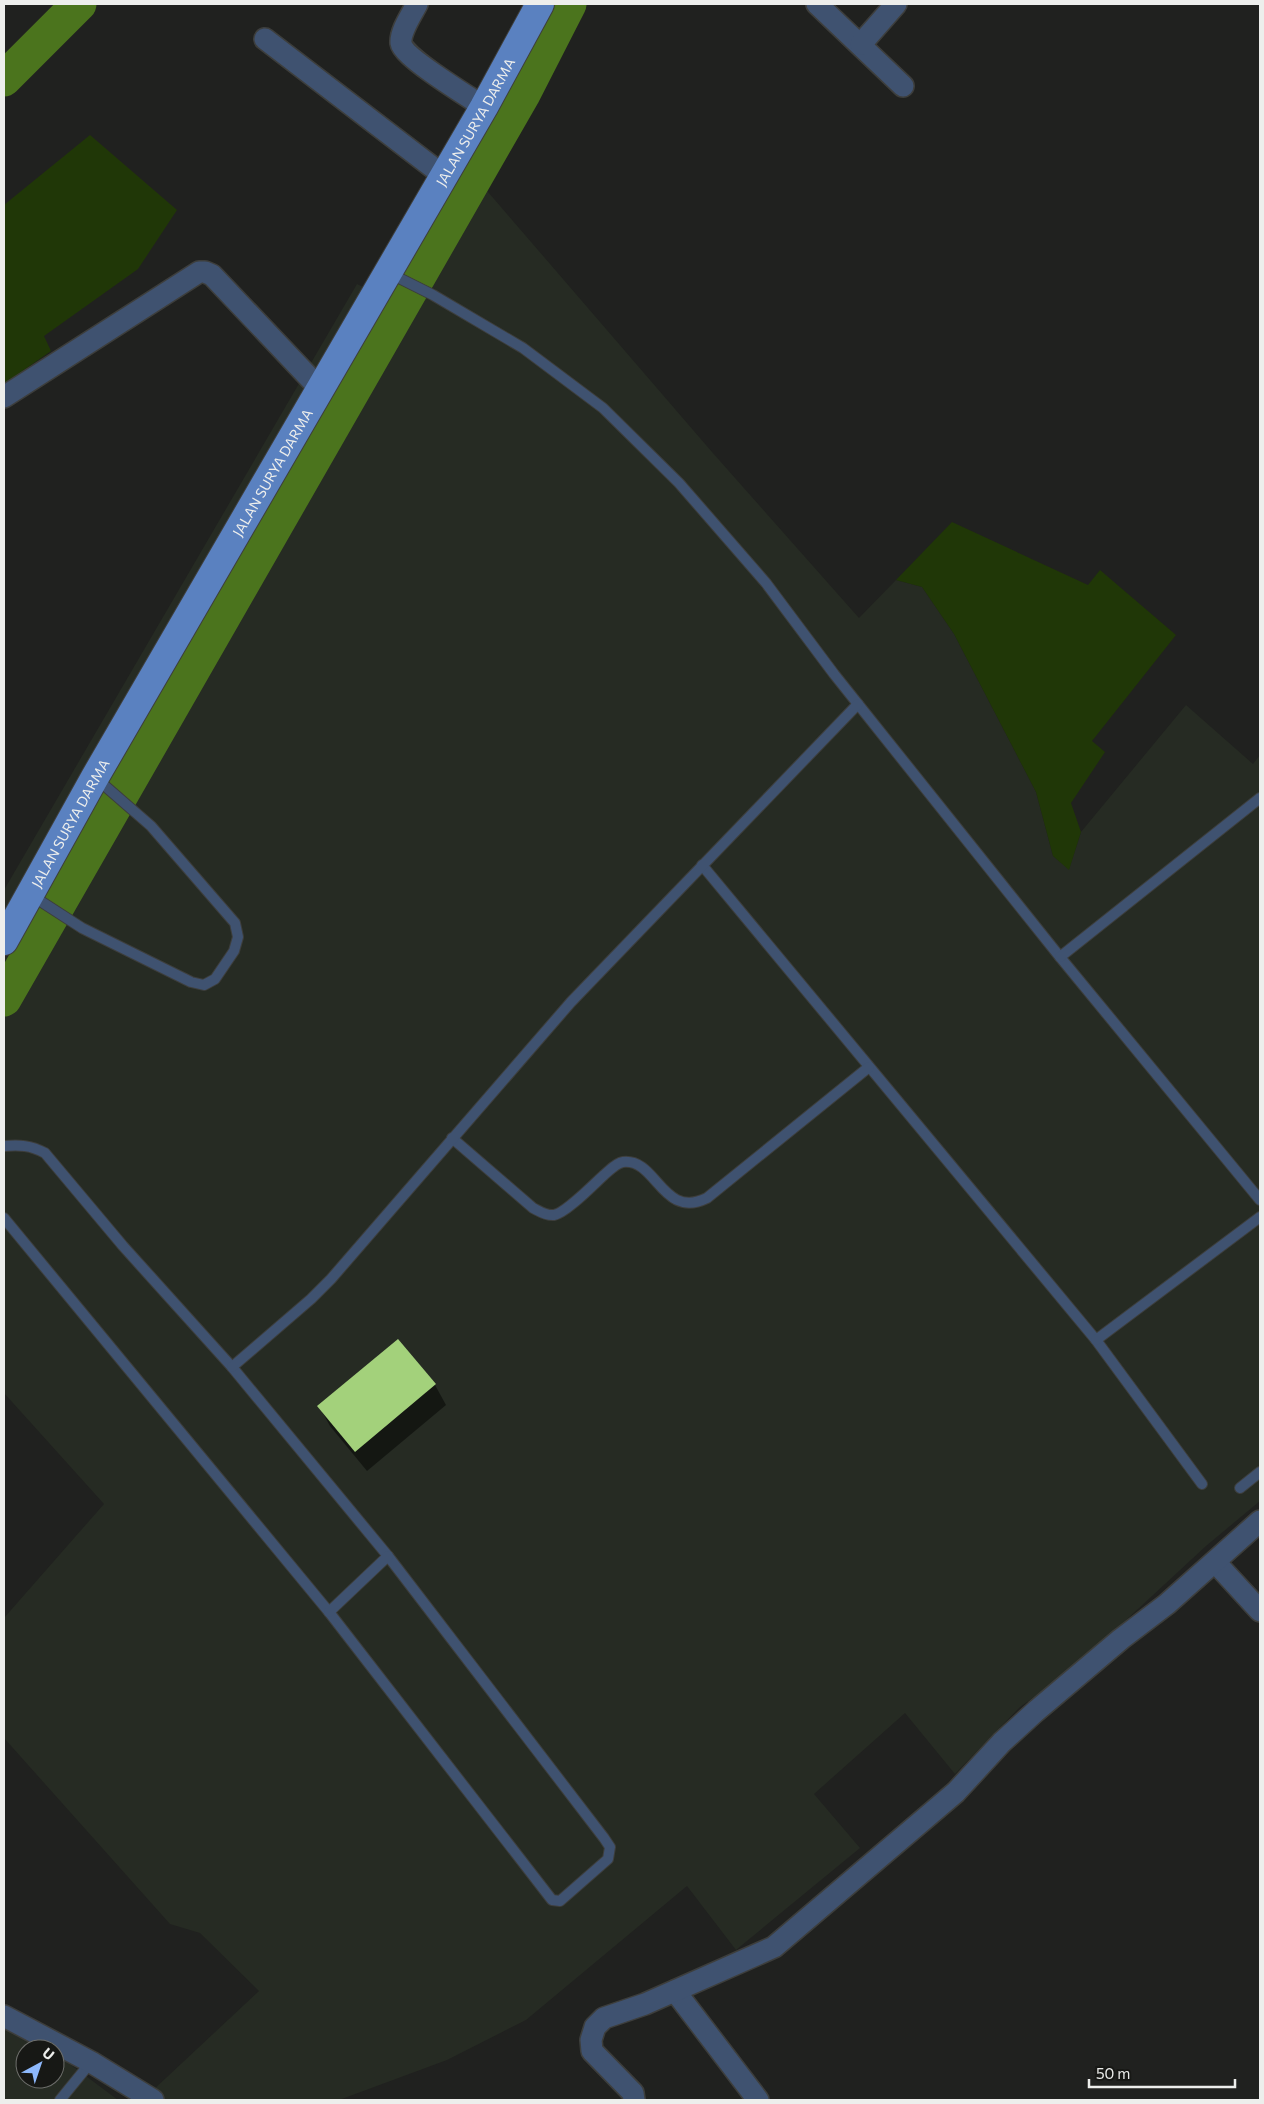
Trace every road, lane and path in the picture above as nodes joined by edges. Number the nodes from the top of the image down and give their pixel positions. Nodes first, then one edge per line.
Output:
1 (417, 4) edge
2 (540, 4) edge
3 (817, 4) edge
4 (896, 4) edge
5 (265, 39) dead end
6 (861, 44) junction
7 (903, 86) dead end
8 (484, 107) junction
9 (444, 176) junction
10 (393, 274) junction
11 (321, 390) junction
12 (4, 397) edge
13 (858, 704) junction
14 (99, 782) junction
15 (1260, 798) edge
16 (702, 865) junction
17 (36, 898) junction
18 (4, 941) edge
19 (1060, 957) junction
20 (869, 1067) junction
21 (452, 1138) junction
22 (4, 1146) edge
23 (1260, 1200) edge
24 (1260, 1217) edge
25 (4, 1218) edge
26 (1096, 1340) junction
27 (232, 1366) junction
28 (1260, 1472) edge
29 (1202, 1484) dead end
30 (1240, 1488) dead end
31 (1260, 1521) edge
32 (388, 1556) junction
33 (1215, 1562) junction
34 (1260, 1611) edge
35 (329, 1612) junction
36 (675, 1991) junction
37 (4, 2016) edge
38 (91, 2062) junction
39 (60, 2100) edge
40 (153, 2100) edge
41 (634, 2100) edge
42 (758, 2100) edge

1 - 8 street
2 - 8 main road, JALAN SURYA DARMA
3 - 6 street
4 - 6 street
5 - 9 street
6 - 7 street
8 - 9 main road, JALAN SURYA DARMA
9 - 10 main road, JALAN SURYA DARMA
10 - 11 main road, JALAN SURYA DARMA
10 - 13 lane
11 - 12 street
11 - 14 main road, JALAN SURYA DARMA
13 - 16 lane
13 - 19 lane
14 - 17 main road, JALAN SURYA DARMA
14 - 17 lane
15 - 19 lane
16 - 20 lane
16 - 21 lane
17 - 18 main road, JALAN SURYA DARMA
19 - 23 lane
20 - 21 lane
20 - 26 lane
21 - 27 lane
22 - 27 lane
24 - 26 lane
25 - 35 lane
26 - 29 lane
27 - 32 lane
28 - 30 lane
31 - 33 street
32 - 35 lane
32 - 35 lane
33 - 34 street
33 - 36 street
36 - 41 street
36 - 42 street
37 - 38 street
38 - 39 lane
38 - 40 street

